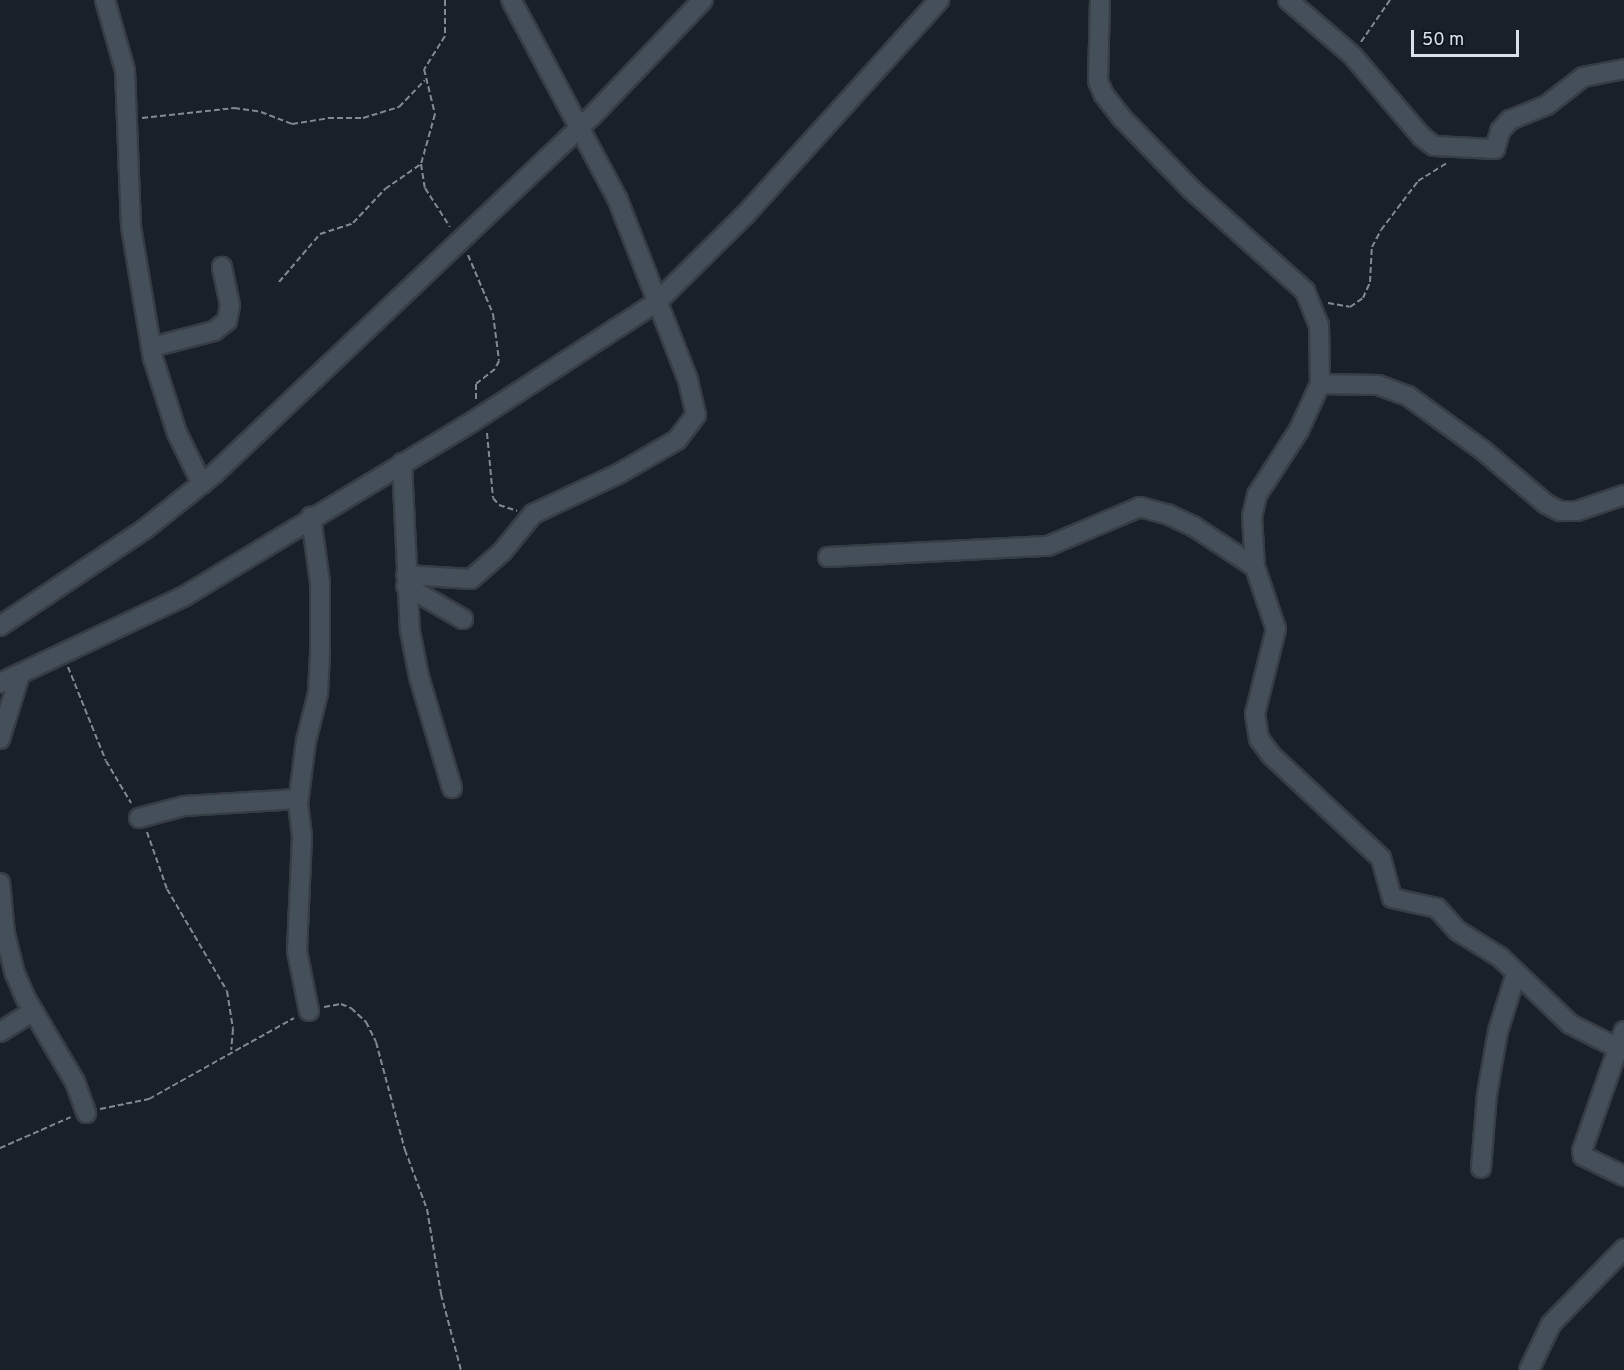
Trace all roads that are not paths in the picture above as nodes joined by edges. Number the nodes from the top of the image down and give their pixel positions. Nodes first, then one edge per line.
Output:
1 (105, 0) edge
2 (511, 0) edge
3 (703, 0) edge
4 (939, 0) edge
5 (1100, 0) edge
6 (1288, 0) edge
7 (1624, 69) edge
8 (579, 129) junction
9 (222, 267) dead end
10 (657, 302) junction
11 (152, 347) junction
12 (1320, 384) junction
13 (402, 463) junction
14 (202, 484) junction
15 (1624, 495) edge
16 (311, 517) junction
17 (828, 556) dead end
18 (1255, 567) junction
19 (406, 581) junction
20 (463, 619) dead end
21 (0, 626) edge
22 (20, 674) junction
23 (0, 683) edge
24 (0, 739) edge
25 (452, 788) dead end
26 (298, 799) junction
27 (139, 818) road end
28 (0, 883) edge
29 (1516, 974) junction
30 (33, 1011) junction
31 (309, 1011) road end
32 (0, 1032) edge
33 (1620, 1039) edge
34 (86, 1113) road end
35 (1480, 1168) dead end
36 (1624, 1176) edge
37 (1624, 1249) edge
38 (1529, 1370) edge

1 - 11 street
2 - 8 street
3 - 8 street
4 - 10 street
5 - 12 street
6 - 7 street
8 - 10 street
8 - 14 street
9 - 11 street
10 - 13 street
10 - 19 street
11 - 14 street
12 - 15 street
12 - 18 street
13 - 16 street
13 - 19 street
14 - 21 street
16 - 22 street
16 - 26 street
17 - 18 street
18 - 29 street
19 - 20 street
19 - 25 street
22 - 23 street
22 - 24 street
26 - 27 street
26 - 31 street
28 - 30 street
29 - 33 street
29 - 35 street
30 - 32 street
30 - 34 street
33 - 36 street
37 - 38 street

